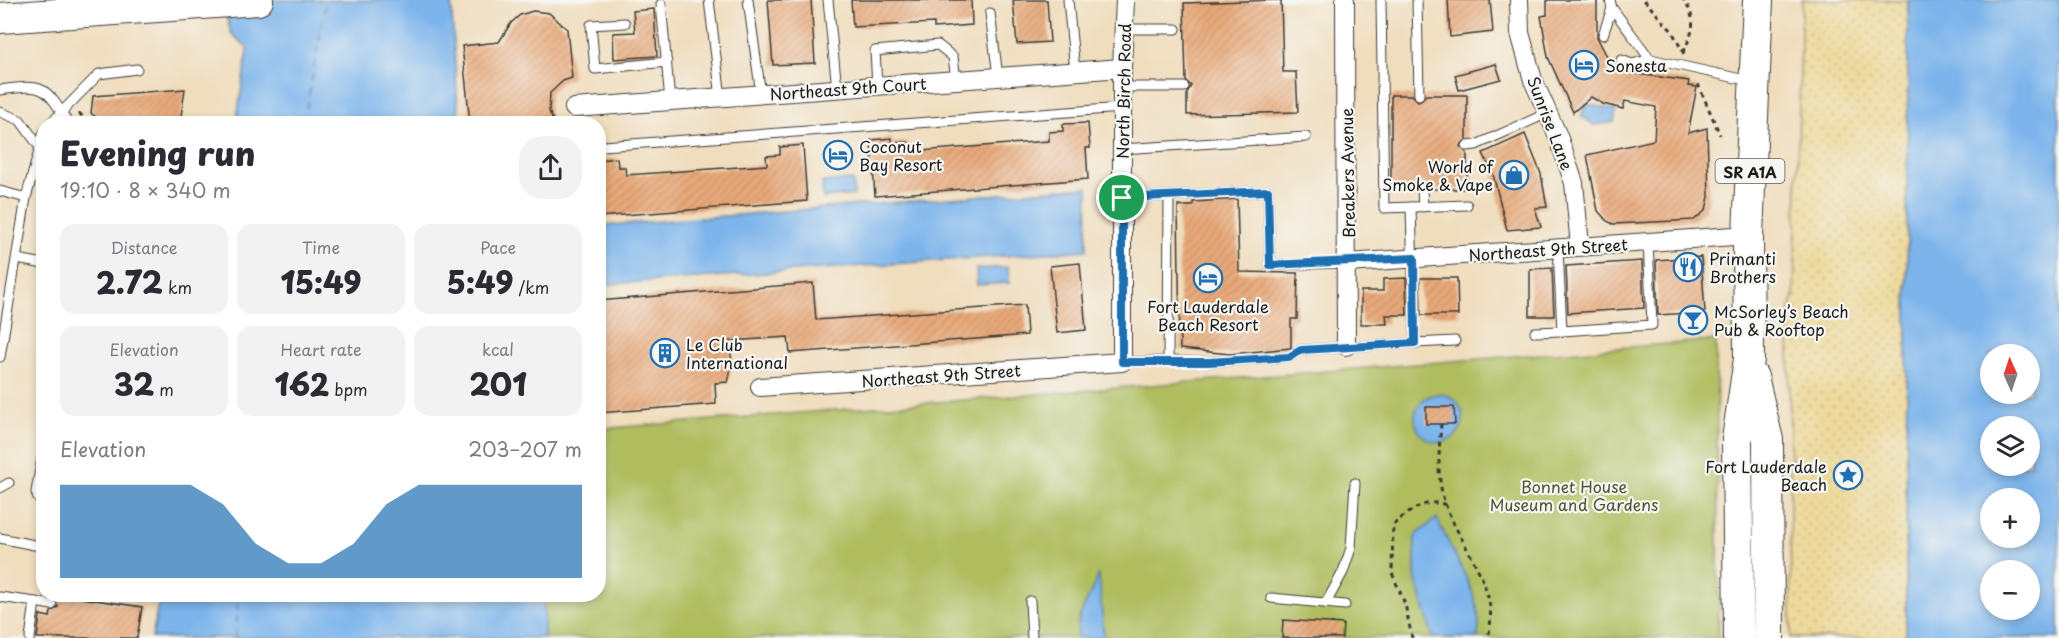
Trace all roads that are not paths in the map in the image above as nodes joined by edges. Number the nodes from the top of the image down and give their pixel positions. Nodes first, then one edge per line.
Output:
1 (258, 0) edge
2 (709, 0) edge
3 (748, 0) edge
4 (828, 0) edge
5 (1068, 0) edge
6 (1125, 0) edge
7 (1345, 0) edge
8 (1381, 0) edge
9 (1417, 0) edge
10 (1519, 0) edge
11 (1758, 0) edge
12 (661, 4) dead end
13 (1611, 4) edge
14 (990, 13) dead end
15 (0, 18) edge
16 (625, 23) dead end
17 (1124, 29) junction
18 (1176, 29) dead end
19 (1603, 35) dead end
20 (1650, 59) junction
21 (1621, 60) dead end
22 (667, 62) junction
23 (1122, 68) junction
24 (137, 69) dead end
25 (1075, 71) junction
26 (998, 77) junction
27 (956, 80) junction
28 (1753, 81) junction
29 (877, 86) junction
30 (1122, 87) junction
31 (1184, 87) dead end
32 (837, 89) junction
33 (0, 90) edge
34 (761, 95) junction
35 (1419, 95) dead end
36 (721, 98) junction
37 (670, 101) junction
38 (574, 108) dead end
39 (1122, 108) junction
40 (3, 112) edge
41 (61, 112) junction
42 (1548, 113) junction
43 (57, 116) edge
44 (64, 116) edge
45 (0, 123) edge
46 (1306, 137) dead end
47 (36, 142) edge
48 (606, 146) edge
49 (1467, 146) dead end
50 (1122, 149) junction
51 (36, 165) edge
52 (1422, 189) dead end
53 (0, 191) edge
54 (1169, 196) junction
55 (26, 198) junction
56 (1122, 198) junction
57 (1467, 205) dead end
58 (1411, 207) junction
59 (1423, 207) junction
60 (1748, 235) junction
61 (1648, 242) junction
62 (1580, 246) junction
63 (1558, 248) junction
64 (1414, 258) junction
65 (17, 259) junction
66 (1348, 262) junction
67 (36, 263) edge
68 (1562, 331) junction
69 (1535, 333) dead end
70 (1455, 341) dead end
71 (1415, 343) junction
72 (1346, 346) junction
73 (0, 357) edge
74 (1749, 359) junction
75 (1168, 361) junction
76 (1122, 362) junction
77 (760, 387) dead end
78 (1355, 483) dead end
79 (0, 538) edge
80 (36, 545) edge
81 (0, 597) edge
82 (1271, 598) dead end
83 (1030, 601) dead end
84 (35, 602) junction
85 (1326, 603) junction
86 (52, 605) dead end
87 (1345, 605) dead end
88 (30, 638) edge
89 (1032, 638) edge
90 (1738, 638) edge
91 (1768, 638) edge

1 - 15 main road
2 - 36 lane
3 - 34 lane
4 - 32 lane
5 - 25 lane
6 - 17 street, North Birch Road
7 - 66 street, Breakers Avenue
8 - 58 lane
9 - 35 lane
10 - 42 street, Sunrise Lane
11 - 28 main road, SR A1A
12 - 22 lane
13 - 19 lane
13 - 20 lane
14 - 26 lane
16 - 22 lane
17 - 18 lane
17 - 23 street, North Birch Road
20 - 21 lane
20 - 28 lane
22 - 37 lane
23 - 25 street, Northeast 9th Court
23 - 30 street, North Birch Road
24 - 41 lane
25 - 26 street, Northeast 9th Court
26 - 27 street, Northeast 9th Court
27 - 29 street, Northeast 9th Court
27 - 29 lane
28 - 60 main road, SR A1A
29 - 32 street, Northeast 9th Court
30 - 31 lane
30 - 39 street, North Birch Road
32 - 34 street, Northeast 9th Court
33 - 41 lane
34 - 36 street, Northeast 9th Court
36 - 37 street, Northeast 9th Court
37 - 38 street, Northeast 9th Court
39 - 48 lane
39 - 50 street, North Birch Road
40 - 45 lane
40 - 47 lane
41 - 43 lane
41 - 44 lane
42 - 49 lane
42 - 62 street, Sunrise Lane
46 - 50 lane
50 - 56 street, North Birch Road
51 - 55 lane
52 - 59 lane
53 - 55 lane
54 - 56 lane
54 - 66 lane
54 - 75 lane
55 - 65 lane
56 - 76 street, North Birch Road
57 - 59 lane
58 - 59 lane
58 - 64 lane
60 - 61 street, Northeast 9th Street
60 - 74 main road, SR A1A
61 - 62 street, Northeast 9th Street
61 - 68 lane
62 - 63 street, Northeast 9th Street
63 - 64 street, Northeast 9th Street
63 - 68 lane
64 - 66 street, Northeast 9th Street
64 - 71 lane
65 - 67 lane
65 - 73 lane
66 - 72 street, Breakers Avenue
68 - 69 lane
70 - 71 lane
71 - 72 lane
72 - 75 lane
74 - 90 main road, SR A1A
74 - 91 main road, SR A1A
75 - 76 lane
76 - 77 street, Northeast 9th Street
78 - 85 lane
79 - 80 lane
81 - 84 lane
82 - 85 lane
83 - 89 lane
84 - 86 lane
84 - 88 lane
85 - 87 lane

